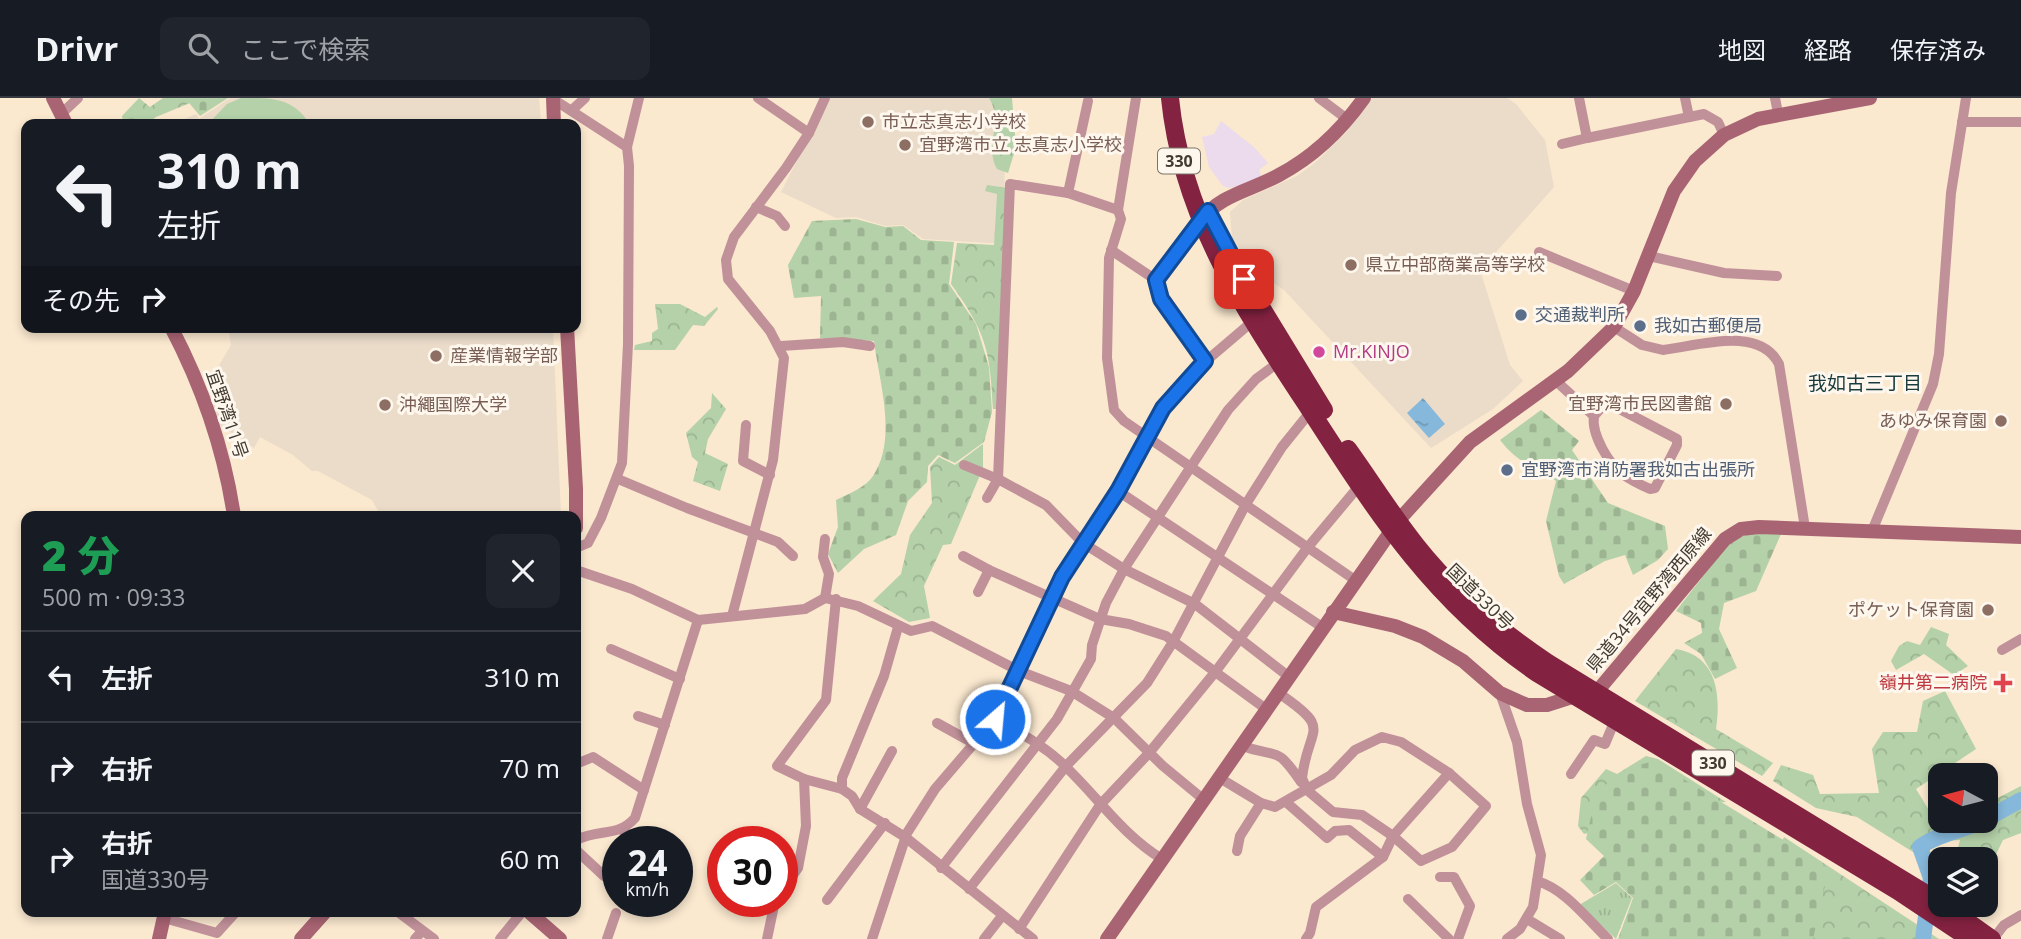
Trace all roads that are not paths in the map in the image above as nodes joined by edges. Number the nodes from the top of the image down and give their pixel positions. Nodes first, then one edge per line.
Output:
1 (53, 98) edge
2 (78, 98) edge
3 (585, 98) edge
4 (639, 98) edge
5 (758, 98) edge
6 (825, 98) edge
7 (1136, 98) edge
8 (1170, 98) edge
9 (1182, 98) edge
10 (1319, 98) edge
11 (1364, 98) edge
12 (1579, 98) edge
13 (1685, 98) edge
14 (1774, 98) edge
15 (1870, 98) edge
16 (1966, 98) edge
17 (553, 99) edge
18 (1088, 101) dead end
19 (572, 110) junction
20 (1778, 113) junction
21 (1689, 117) junction
22 (63, 119) edge
23 (554, 119) edge
24 (1347, 119) junction
25 (1962, 122) junction
26 (2021, 122) edge
27 (808, 133) junction
28 (1724, 135) junction
29 (1587, 138) junction
30 (1562, 144) dead end
31 (627, 147) junction
32 (1068, 193) junction
33 (757, 207) junction
34 (1118, 210) junction
35 (1204, 216) junction
36 (785, 226) dead end
37 (1111, 250) junction
38 (1539, 252) dead end
39 (1649, 256) junction
40 (1777, 276) dead end
41 (1156, 280) junction
42 (1634, 291) junction
43 (1252, 321) junction
44 (1614, 327) junction
45 (174, 333) edge
46 (567, 333) edge
47 (781, 346) junction
48 (870, 346) dead end
49 (1205, 361) junction
50 (1279, 362) junction
51 (1555, 380) junction
52 (1311, 411) junction
53 (1594, 416) junction
54 (746, 425) dead end
55 (1147, 435) junction
56 (964, 465) dead end
57 (1193, 466) junction
58 (770, 475) junction
59 (618, 479) junction
60 (998, 479) junction
61 (1359, 486) junction
62 (1118, 491) junction
63 (987, 498) dead end
64 (1246, 504) junction
65 (233, 511) edge
66 (576, 511) edge
67 (1159, 517) junction
68 (1394, 526) junction
69 (1804, 528) junction
70 (1872, 531) junction
71 (754, 534) junction
72 (2021, 537) edge
73 (825, 539) dead end
74 (1083, 543) junction
75 (581, 546) edge
76 (1308, 547) junction
77 (793, 556) dead end
78 (963, 556) dead end
79 (1216, 559) junction
80 (989, 569) junction
81 (1124, 569) junction
82 (581, 572) edge
83 (1355, 580) junction
84 (978, 592) dead end
85 (1272, 595) junction
86 (1053, 597) junction
87 (831, 598) junction
88 (1195, 604) junction
89 (1333, 612) junction
90 (732, 616) junction
91 (1101, 619) junction
92 (698, 620) junction
93 (898, 627) junction
94 (1322, 627) junction
95 (1238, 639) junction
96 (2021, 639) edge
97 (1173, 642) junction
98 (611, 649) dead end
99 (2002, 650) dead end
100 (1019, 671) junction
101 (1216, 671) junction
102 (1288, 676) junction
103 (680, 679) junction
104 (1071, 691) junction
105 (1595, 691) junction
106 (1278, 692) junction
107 (1500, 693) junction
108 (1576, 697) junction
109 (1266, 709) junction
110 (638, 716) dead end
111 (1114, 718) junction
112 (995, 719) junction
113 (1615, 720) junction
114 (937, 723) dead end
115 (665, 725) junction
116 (975, 744) junction
117 (1240, 745) junction
118 (1039, 746) junction
119 (892, 751) dead end
120 (1149, 753) junction
121 (581, 762) edge
122 (1066, 766) junction
123 (1449, 774) junction
124 (1571, 774) dead end
125 (1218, 777) junction
126 (804, 779) junction
127 (1305, 787) junction
128 (842, 789) junction
129 (644, 790) junction
130 (1203, 799) junction
131 (1286, 802) junction
132 (1261, 803) junction
133 (1100, 805) junction
134 (860, 809) junction
135 (885, 823) junction
136 (625, 826) edge
137 (602, 831) edge
138 (1393, 836) junction
139 (905, 837) junction
140 (581, 838) edge
141 (1832, 843) junction
142 (1237, 851) dead end
143 (581, 855) edge
144 (1383, 857) junction
145 (1162, 859) junction
146 (798, 868) edge
147 (941, 868) junction
148 (602, 874) edge
149 (1440, 877) dead end
150 (1536, 881) junction
151 (969, 889) junction
152 (1928, 896) edge
153 (1408, 899) dead end
154 (827, 900) dead end
155 (2021, 915) edge
156 (1002, 916) junction
157 (164, 917) edge
158 (171, 917) edge
159 (231, 917) edge
160 (321, 917) edge
161 (402, 917) edge
162 (518, 917) edge
163 (534, 917) edge
164 (615, 917) edge
165 (771, 917) edge
166 (1961, 917) edge
167 (1527, 919) junction
168 (1019, 929) junction
169 (418, 935) edge
170 (159, 939) edge
171 (301, 939) edge
172 (434, 939) edge
173 (500, 939) edge
174 (559, 939) edge
175 (607, 939) edge
176 (766, 939) edge
177 (872, 939) edge
178 (984, 939) edge
179 (1033, 939) edge
180 (1107, 939) edge
181 (1306, 939) edge
182 (1450, 939) edge
183 (1458, 939) edge
184 (1507, 939) edge
185 (1560, 939) edge
186 (1608, 939) edge
187 (1970, 939) edge
188 (1992, 939) edge

1 - 22 main road
2 - 22 street
3 - 19 street
4 - 31 street
5 - 27 street
6 - 27 street
7 - 34 street
8 - 35 highway, 国道330号 / 330
9 - 35 highway, 国道330号 / 330
10 - 24 street
11 - 24 main road
12 - 29 street
13 - 21 street
14 - 20 street
15 - 20 main road
16 - 25 street
17 - 19 street
17 - 23 main road
18 - 32 street
19 - 31 street
20 - 28 main road
21 - 28 street
21 - 29 street
24 - 35 main road
25 - 26 street
25 - 70 street
27 - 33 street
28 - 39 main road
29 - 30 street
31 - 59 street
32 - 34 street
32 - 60 street
33 - 36 street
33 - 47 street
34 - 37 street
35 - 41 street
35 - 43 highway, 国道330号 / 330
35 - 68 highway, 国道330号 / 330
37 - 41 street
37 - 55 street
38 - 42 street
39 - 40 street
39 - 42 main road
41 - 49 street
42 - 44 main road
43 - 49 street
43 - 50 highway, 国道330号 / 330
44 - 51 main road
44 - 69 street
45 - 65 main road, 宜野湾11号
46 - 66 main road
47 - 48 street
47 - 58 street
49 - 55 street
50 - 52 highway, 国道330号 / 330
50 - 57 street
51 - 53 street
51 - 68 main road
52 - 61 highway, 国道330号 / 330
52 - 64 street
53 - 53 street
54 - 58 street
55 - 57 street
55 - 62 street
56 - 60 street
57 - 64 street
57 - 67 street
58 - 71 street
59 - 71 street
59 - 75 street
60 - 63 street
60 - 74 street
61 - 68 highway, 国道330号 / 330
61 - 76 street
62 - 67 street
62 - 74 street
64 - 76 street
64 - 79 street
67 - 79 street
67 - 81 street
68 - 83 main road
68 - 105 highway, 国道330号 / 330
68 - 108 highway, 国道330号 / 330
69 - 70 main road, 県道34号宜野湾西原線
69 - 105 main road, 県道34号宜野湾西原線
70 - 72 main road, 県道34号宜野湾西原線
71 - 77 street
71 - 90 street
73 - 87 street
74 - 81 street
74 - 86 street
76 - 83 street
76 - 85 street
78 - 80 street
79 - 85 street
79 - 88 street
80 - 84 street
80 - 86 street
81 - 88 street
81 - 91 street
82 - 92 street
83 - 89 main road
85 - 94 street
85 - 95 street
86 - 91 street
86 - 100 street
87 - 90 street
87 - 93 street
87 - 126 street
88 - 95 street
88 - 97 street
89 - 94 main road
89 - 107 main road, 県道34号宜野湾西原線
90 - 92 street
91 - 97 street
91 - 104 street
92 - 103 street
93 - 100 street
93 - 128 street
94 - 102 main road
95 - 101 street
95 - 102 street
96 - 99 street
97 - 101 street
97 - 111 street
98 - 103 street
100 - 104 street
100 - 112 street
101 - 109 street
101 - 120 street
102 - 106 main road
103 - 115 street
104 - 111 street
104 - 118 street
105 - 108 main road, 県道34号宜野湾西原線
105 - 141 highway, 国道330号 / 330
106 - 109 main road
106 - 127 street
107 - 108 main road, 県道34号宜野湾西原線
107 - 150 street
108 - 113 highway, 国道330号 / 330
109 - 117 main road
110 - 115 street
111 - 120 street
111 - 122 street
112 - 116 street
112 - 118 street
113 - 124 street
113 - 141 highway, 国道330号 / 330
114 - 116 street
115 - 129 street
116 - 139 street
117 - 125 main road
117 - 127 street
118 - 122 street
118 - 147 street
119 - 134 street
120 - 130 street
120 - 133 street
121 - 129 street
122 - 133 street
122 - 151 street
123 - 127 street
123 - 138 street
123 - 138 street
125 - 130 main road
125 - 132 street
126 - 128 street
126 - 146 street
127 - 131 street
127 - 138 street
128 - 134 street
129 - 136 street
130 - 145 main road
131 - 132 street
131 - 144 street
132 - 142 street
133 - 145 street
133 - 168 street
134 - 135 street
135 - 139 street
135 - 154 street
137 - 140 street
138 - 144 street
139 - 147 street
139 - 177 street
141 - 152 highway, 国道330号 / 330
141 - 187 highway, 国道330号 / 330
143 - 148 street
144 - 181 street
145 - 180 main road
147 - 151 street
149 - 183 street
150 - 167 street
150 - 186 street
151 - 156 street
153 - 182 street
155 - 188 street
156 - 168 street
156 - 178 street
157 - 170 main road
158 - 159 street
160 - 171 main road
161 - 169 street
162 - 173 street
163 - 174 main road
164 - 175 street
165 - 176 street
166 - 188 highway, 国道330号 / 330
167 - 184 street
167 - 185 street
168 - 179 street
169 - 172 street

